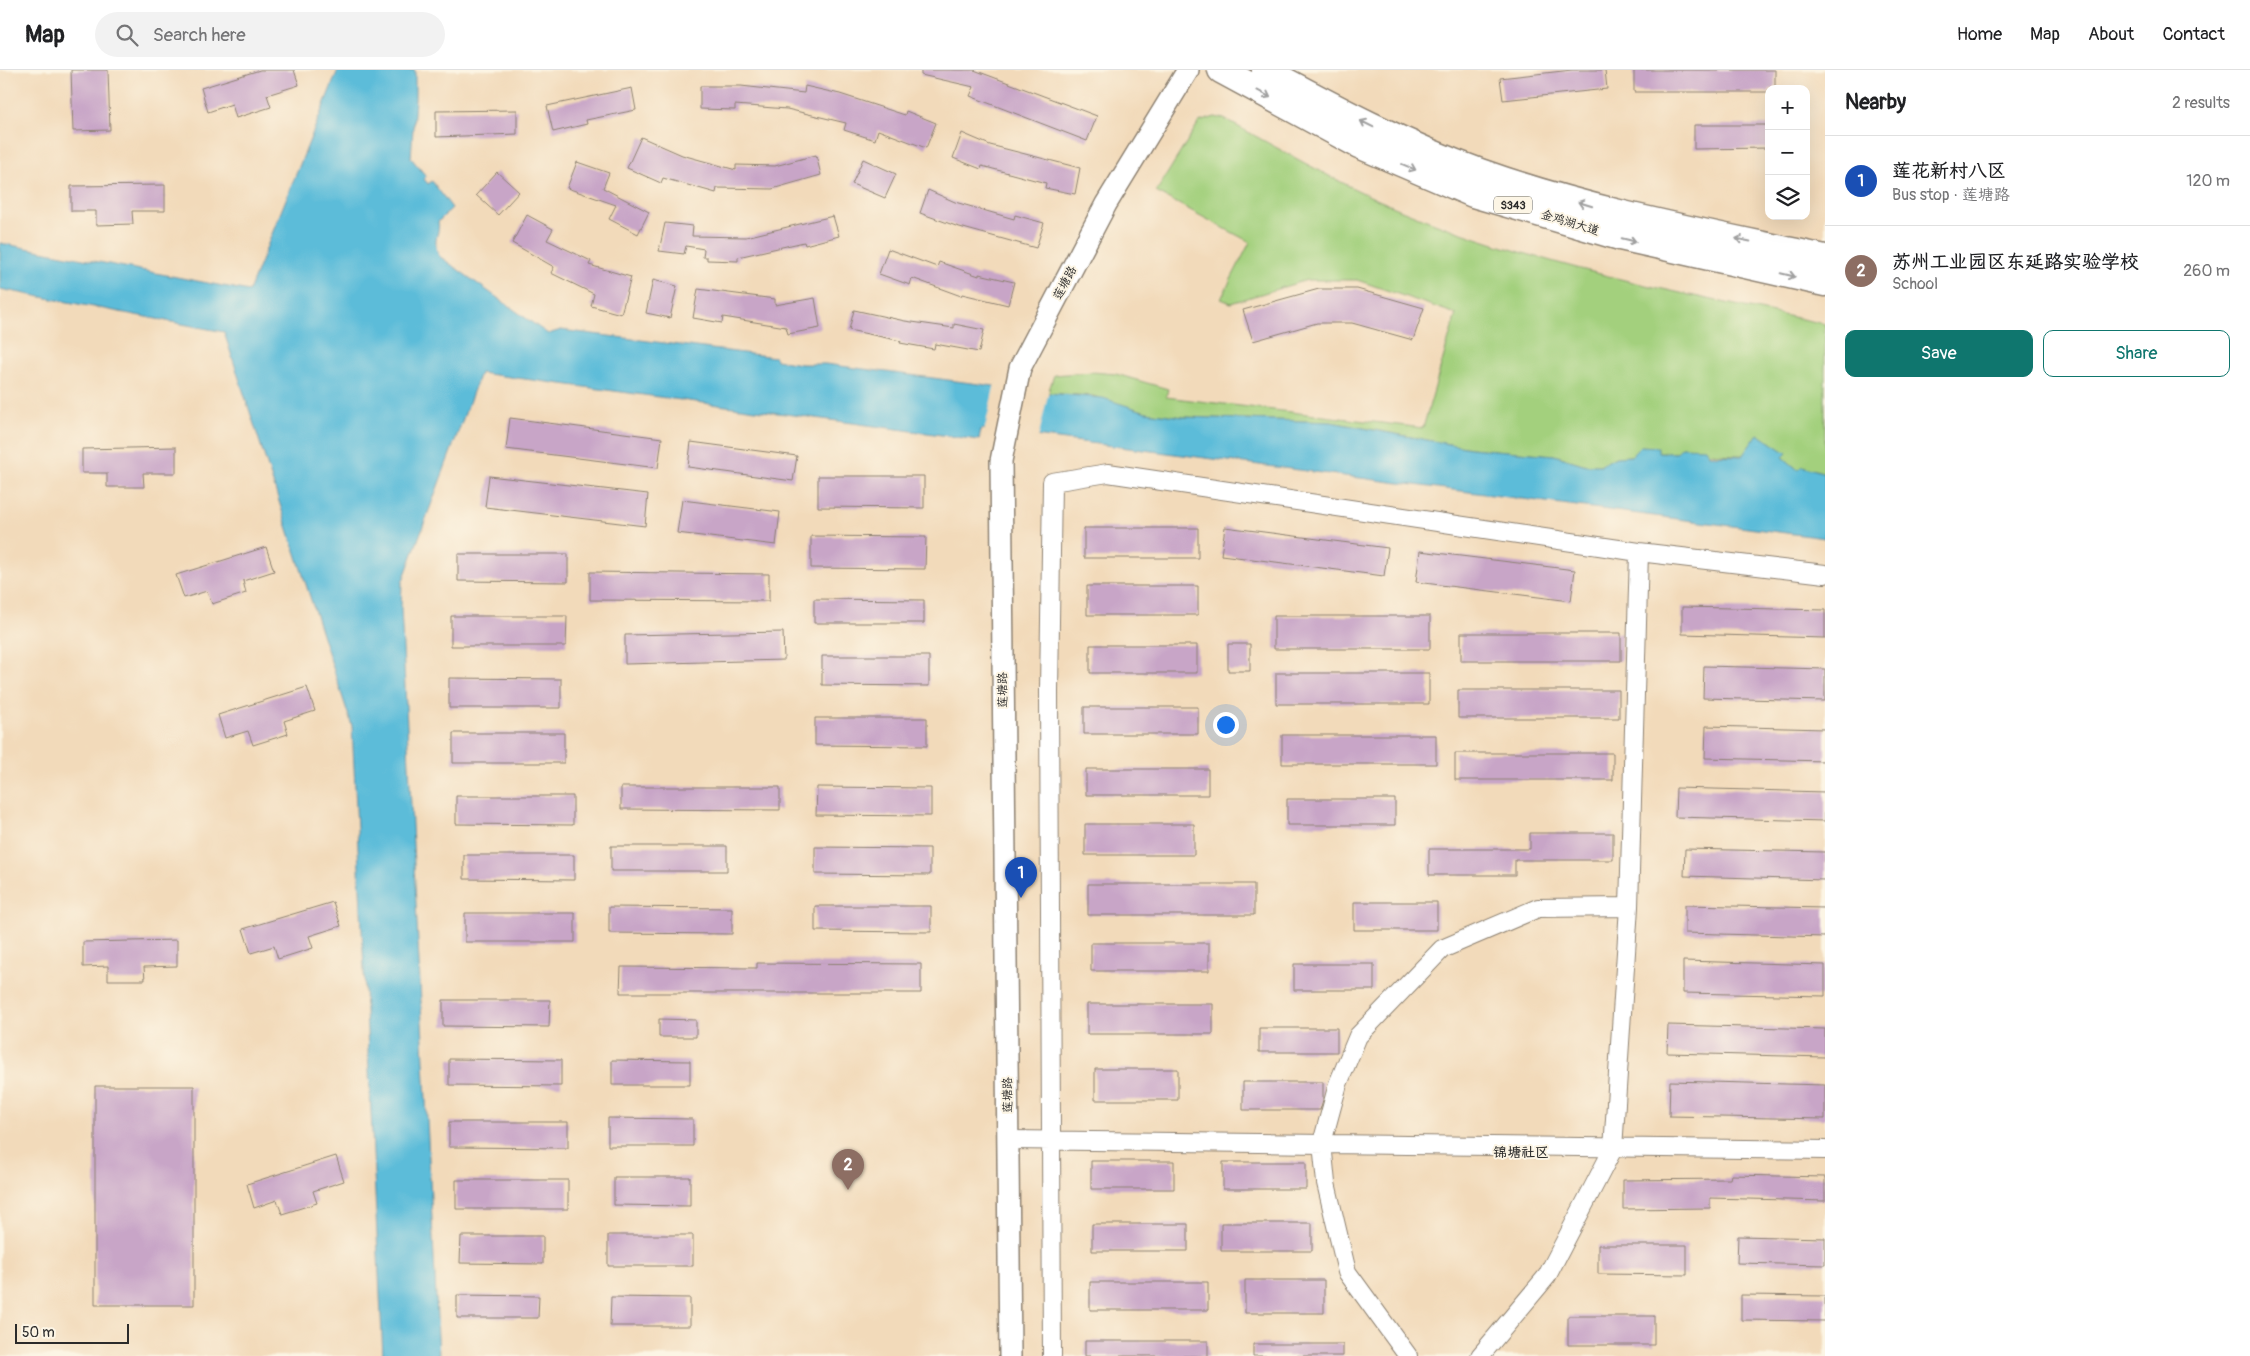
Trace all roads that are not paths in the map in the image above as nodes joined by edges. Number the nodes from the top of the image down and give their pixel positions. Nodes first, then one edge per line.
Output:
1 (1188, 70) edge
2 (1222, 70) edge
3 (1265, 70) edge
4 (1825, 258) edge
5 (1825, 283) edge
6 (1639, 552) junction
7 (1825, 574) edge
8 (1629, 907) junction
9 (1008, 1140) junction
10 (1051, 1141) junction
11 (1322, 1143) junction
12 (1613, 1149) junction
13 (1825, 1150) edge
14 (1010, 1356) edge
15 (1052, 1356) edge
16 (1408, 1356) edge
17 (1480, 1356) edge

1 - 9 street, 莲塘路
2 -> 5 main road, 金鸡湖大道 / S343
4 -> 3 main road, 金鸡湖大道 / S343
6 - 7 street
6 - 8 street
6 - 10 street
8 - 11 street
8 - 12 street
9 - 10 street
9 - 14 street, 莲塘路
10 - 11 street
10 - 15 street
11 - 12 street
11 - 16 street
12 - 13 street
12 - 17 street

